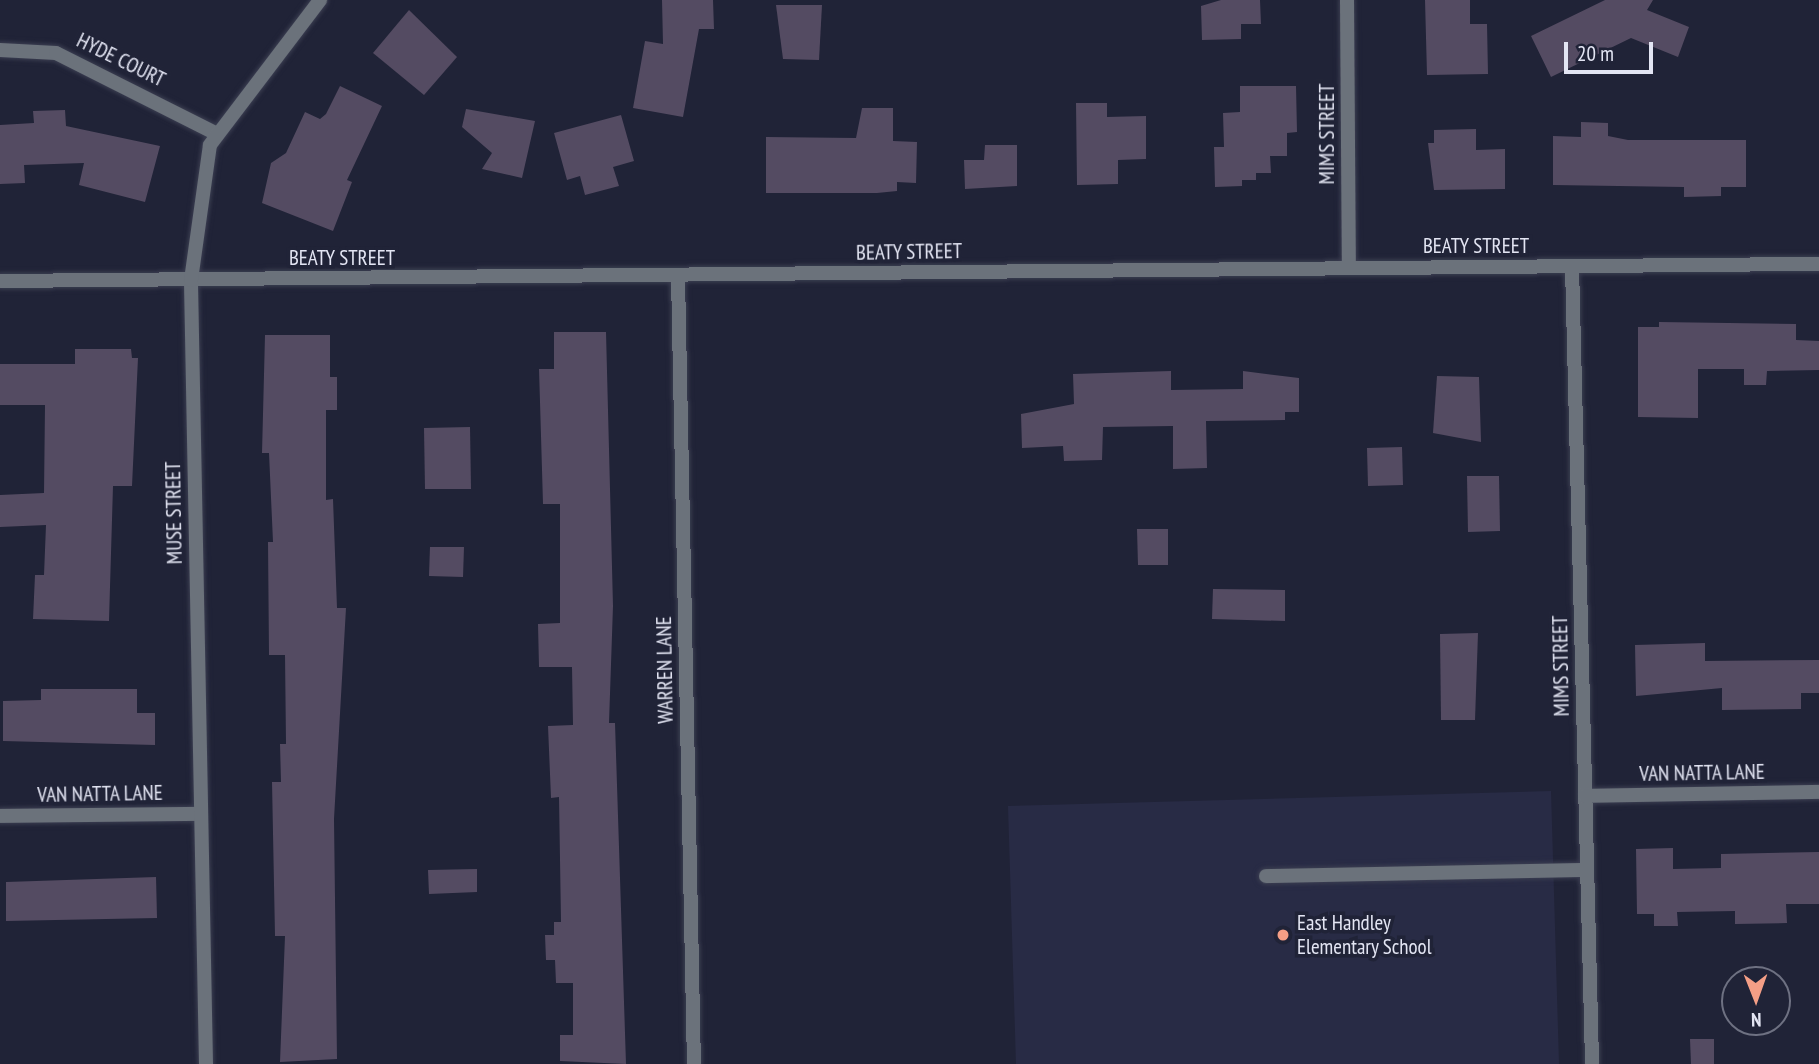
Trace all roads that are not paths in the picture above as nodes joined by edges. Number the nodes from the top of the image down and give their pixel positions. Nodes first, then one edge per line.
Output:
1 (320, 0) edge
2 (1348, 0) edge
3 (0, 50) edge
4 (217, 134) junction
5 (1819, 264) edge
6 (1572, 266) junction
7 (1349, 268) junction
8 (678, 276) junction
9 (191, 280) junction
10 (0, 281) edge
11 (1819, 792) edge
12 (1585, 796) junction
13 (201, 814) junction
14 (0, 816) edge
15 (1587, 870) junction
16 (1266, 876) dead end
17 (206, 1064) edge
18 (694, 1064) edge
19 (1592, 1064) edge

1 - 4 street, MUSE STREET
2 - 7 street, MIMS STREET
3 - 4 street, HYDE COURT
4 - 9 street, MUSE STREET
5 - 6 street, BEATY STREET
6 - 7 street, BEATY STREET
6 - 12 street, MIMS STREET
7 - 8 street, BEATY STREET
8 - 9 street, BEATY STREET
8 - 18 street, WARREN LANE
9 - 10 street, BEATY STREET
9 - 13 street, MUSE STREET
11 - 12 street, VAN NATTA LANE
12 - 15 street, MIMS STREET
13 - 14 street, VAN NATTA LANE
13 - 17 street, MUSE STREET
15 - 16 street
15 - 19 street, MIMS STREET

